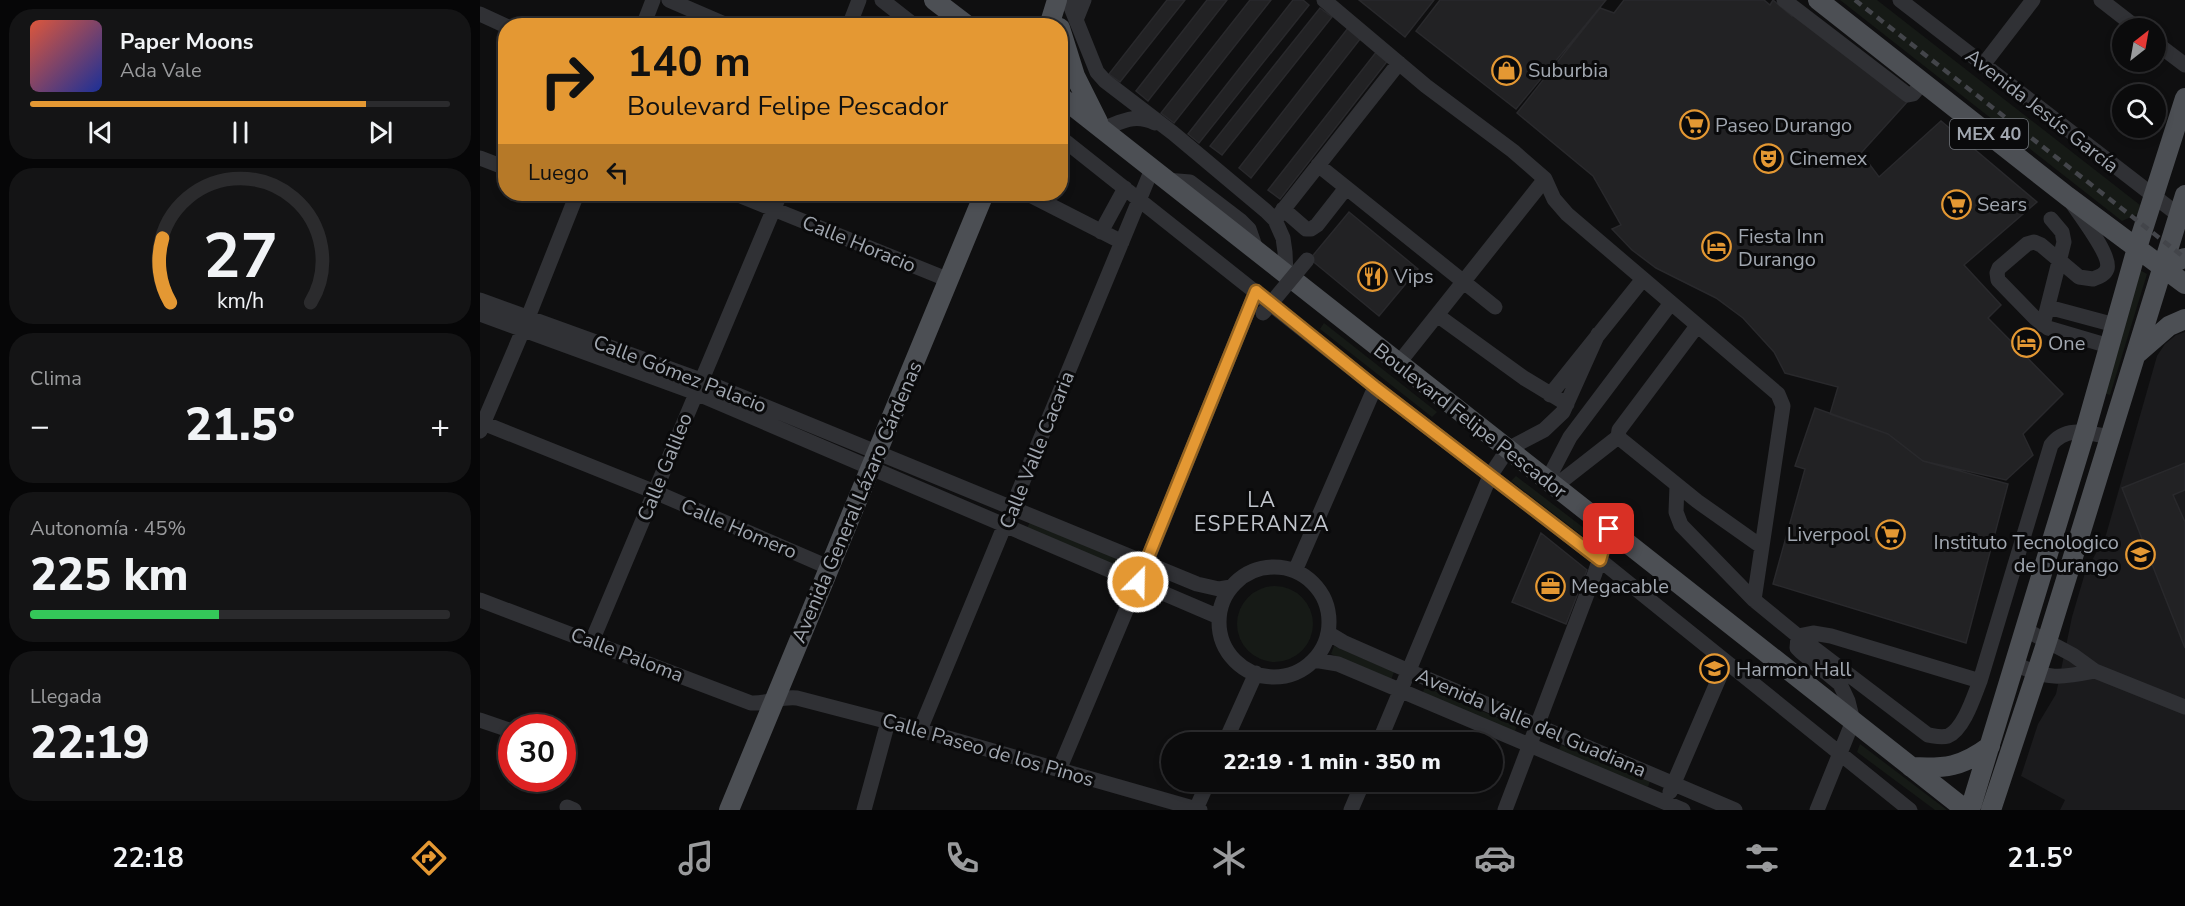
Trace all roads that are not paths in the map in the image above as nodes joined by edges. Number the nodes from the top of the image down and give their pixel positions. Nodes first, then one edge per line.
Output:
1 (653, 0) edge
2 (669, 0) edge
3 (859, 0) edge
4 (882, 0) edge
5 (934, 0) edge
6 (1084, 0) edge
7 (1324, 0) edge
8 (1784, 0) edge
9 (1818, 0) edge
10 (1900, 0) edge
11 (2033, 0) edge
12 (2101, 0) edge
13 (1061, 1) edge
14 (948, 6) edge
15 (480, 14) edge
16 (646, 18) edge
17 (711, 18) edge
18 (852, 18) edge
19 (905, 18) edge
20 (960, 18) edge
21 (1053, 18) edge
22 (1064, 18) edge
23 (2124, 18) edge
24 (1068, 21) edge
25 (498, 22) edge
26 (1068, 29) edge
27 (1068, 40) edge
28 (2166, 50) edge
29 (1399, 63) junction
30 (1983, 64) junction
31 (2185, 65) edge
32 (1923, 82) junction
33 (2185, 98) edge
34 (1068, 102) edge
35 (1102, 129) junction
36 (1173, 133) junction
37 (1068, 142) edge
38 (480, 158) edge
39 (498, 165) edge
40 (1318, 165) junction
41 (1159, 174) junction
42 (1545, 179) junction
43 (1125, 188) junction
44 (1346, 188) junction
45 (2185, 195) edge
46 (2067, 196) junction
47 (2153, 197) junction
48 (1139, 199) junction
49 (571, 201) edge
50 (754, 201) edge
51 (777, 201) edge
52 (981, 201) edge
53 (1042, 201) edge
54 (774, 209) junction
55 (1279, 214) junction
56 (2182, 218) edge
57 (2051, 219) dead end
58 (1101, 232) junction
59 (1122, 242) junction
60 (2137, 248) junction
61 (2185, 258) edge
62 (1307, 260) dead end
63 (2061, 263) junction
64 (2162, 266) junction
65 (1286, 275) junction
66 (1643, 279) junction
67 (949, 280) junction
68 (1463, 283) junction
69 (2185, 284) edge
70 (1256, 291) junction
71 (480, 300) edge
72 (1671, 303) junction
73 (1495, 307) dead end
74 (2048, 307) junction
75 (1263, 313) dead end
76 (480, 314) edge
77 (1437, 315) junction
78 (2185, 319) edge
79 (525, 324) junction
80 (2043, 325) junction
81 (2115, 325) junction
82 (1697, 326) junction
83 (1598, 334) junction
84 (2109, 346) junction
85 (2136, 355) junction
86 (1398, 364) junction
87 (698, 386) junction
88 (1375, 387) junction
89 (1550, 395) junction
90 (1567, 404) junction
91 (482, 427) edge
92 (2085, 432) junction
93 (1618, 433) junction
94 (2109, 437) junction
95 (1508, 449) junction
96 (874, 461) junction
97 (1490, 476) junction
98 (1551, 484) junction
99 (1677, 485) junction
100 (655, 492) junction
101 (1013, 509) junction
102 (1005, 526) junction
103 (1609, 529) junction
104 (1762, 547) junction
105 (1600, 560) junction
106 (1146, 563) junction
107 (828, 567) junction
108 (1295, 571) junction
109 (1138, 582) junction
110 (1231, 587) junction
111 (480, 600) edge
112 (1754, 600) junction
113 (1219, 617) junction
114 (2026, 630) junction
115 (1328, 633) junction
116 (1798, 636) junction
117 (592, 641) junction
118 (2047, 641) junction
119 (1314, 660) junction
120 (1726, 662) junction
121 (2016, 664) junction
122 (1409, 671) junction
123 (2095, 671) junction
124 (1256, 674) junction
125 (2036, 674) junction
126 (1980, 681) junction
127 (1401, 691) junction
128 (774, 701) junction
129 (2185, 707) edge
130 (480, 720) edge
131 (1853, 721) junction
132 (888, 722) junction
133 (1537, 725) junction
134 (498, 726) edge
135 (920, 730) junction
136 (1230, 732) edge
137 (1383, 732) edge
138 (1529, 745) junction
139 (1990, 746) junction
140 (1840, 754) junction
141 (1911, 766) junction
142 (1059, 770) junction
143 (2003, 773) junction
144 (1673, 784) junction
145 (1204, 792) edge
146 (1359, 792) edge
147 (1664, 806) edge
148 (1198, 809) edge
149 (729, 810) edge
150 (864, 810) edge
151 (1351, 810) edge
152 (1505, 810) edge
153 (1683, 810) edge
154 (1735, 810) edge
155 (1817, 810) edge
156 (1910, 810) edge
157 (1968, 810) edge
158 (1991, 810) edge
159 (2008, 810) edge

1 - 16 street
2 - 17 street
3 - 18 street
4 - 19 street
5 - 14 main road
6 - 24 street
7 - 29 street
8 - 32 street
9 - 32 main road, MEX 40
10 - 30 street, Avenida Jesús García
11 - 30 street
12 - 23 street
13 - 21 main road
13 - 22 main road
14 - 20 main road
15 - 25 street
26 - 36 street
27 - 35 main road
28 - 31 street
29 - 40 street
29 - 42 street
30 - 47 street, Avenida Jesús García
32 - 46 main road, MEX 40
33 - 47 main road
34 - 35 main road, Boulevard Felipe Pescador
35 - 36 street
35 - 41 main road, Boulevard Felipe Pescador
36 - 55 street
37 - 43 street, Boulevard Felipe Pescador
38 - 39 street
40 - 44 street
40 - 55 street
41 - 48 street, Calle Valle Cacaria
41 - 65 main road, Boulevard Felipe Pescador
42 - 66 street
42 - 68 street
43 - 48 street, Boulevard Felipe Pescador
43 - 58 street
44 - 55 street
44 - 68 street
45 - 56 main road
46 - 60 main road, MEX 40
46 - 63 street
47 - 56 street, Avenida Jesús García
47 - 60 main road
48 - 59 street, Calle Valle Cacaria
48 - 70 street, Boulevard Felipe Pescador
49 - 79 street
50 - 54 street, Calle Horacio
51 - 54 street, Calle Galileo
52 - 67 main road, Avenida General Lázaro Cárdenas
53 - 58 street
54 - 67 street, Calle Horacio
54 - 87 street, Calle Galileo
55 - 65 street
56 - 64 main road
57 - 63 street
58 - 59 street
59 - 101 street, Calle Valle Cacaria
60 - 64 main road, MEX 40
60 - 81 main road
61 - 64 main road
62 - 75 street, bridge
63 - 74 street
63 - 80 street
64 - 69 main road, MEX 40
64 - 85 main road
65 - 86 main road, Boulevard Felipe Pescador
66 - 72 street
66 - 83 street
67 - 96 main road, Avenida General Lázaro Cárdenas
68 - 73 street
68 - 77 street
70 - 88 street, Boulevard Felipe Pescador
70 - 106 street
71 - 79 street, Calle Gómez Palacio
72 - 82 street
72 - 98 street
74 - 80 street
74 - 81 street
76 - 79 street, Calle Gómez Palacio
77 - 86 street
77 - 89 street
78 - 85 main road
79 - 87 street, Calle Gómez Palacio
79 - 91 street
80 - 84 street
81 - 84 main road
82 - 93 street
82 - 104 street
83 - 89 street
83 - 90 street
84 - 92 main road
85 - 94 main road
86 - 95 main road, Boulevard Felipe Pescador
87 - 96 street, Calle Gómez Palacio
87 - 100 street, Calle Galileo
88 - 97 street, Boulevard Felipe Pescador
88 - 108 street
89 - 90 street
90 - 95 street
91 - 100 street, Calle Homero
92 - 94 street
92 - 114 main road
92 - 126 street
93 - 98 street
93 - 99 street
94 - 118 main road
95 - 97 street
95 - 98 main road, Boulevard Felipe Pescador
96 - 101 street
96 - 102 street
96 - 107 main road, Avenida General Lázaro Cárdenas
97 - 105 street, Boulevard Felipe Pescador
97 - 122 street
98 - 103 main road, Boulevard Felipe Pescador
99 - 104 street
99 - 112 street
100 - 107 street, Calle Homero
100 - 117 street, Calle Galileo
101 - 102 street, Calle Valle Cacaria
101 - 106 street
102 - 109 street
102 - 135 street, Calle Valle Cacaria
103 - 105 street
103 - 131 main road, Boulevard Felipe Pescador
104 - 112 street
105 - 120 street, Boulevard Felipe Pescador
105 - 133 street
106 - 109 street
106 - 110 street
107 - 128 main road, Avenida General Lázaro Cárdenas
108 - 110 street
108 - 115 street
109 - 113 street
109 - 142 street
110 - 113 street
111 - 117 street, Calle Paloma
112 - 116 street
113 - 124 street
114 - 118 street
114 - 121 main road
115 - 119 street
115 - 122 street, Avenida Valle del Guadiana
116 - 126 street
116 - 126 street
116 - 131 street
117 - 128 street, Calle Paloma
118 - 123 street
118 - 125 main road
119 - 124 street
119 - 127 street, Avenida Valle del Guadiana
120 - 140 street, Boulevard Felipe Pescador
120 - 144 street
121 - 125 street
121 - 139 main road
122 - 127 street
122 - 133 street, Avenida Valle del Guadiana
123 - 125 street
123 - 129 street
124 - 136 street
125 - 143 main road
127 - 137 street
127 - 138 street, Avenida Valle del Guadiana
128 - 132 street, Calle Paseo de los Pinos
128 - 149 main road, Avenida General Lázaro Cárdenas
130 - 134 street
131 - 140 street
131 - 141 main road, Boulevard Felipe Pescador
132 - 135 street, Calle Paseo de los Pinos
132 - 150 street
133 - 138 street
133 - 144 street, Avenida Valle del Guadiana
135 - 142 street, Calle Paseo de los Pinos
138 - 147 street, Avenida Valle del Guadiana
138 - 152 street
139 - 141 main road
139 - 157 main road
140 - 155 street
140 - 156 street, Boulevard Felipe Pescador
141 - 157 main road, Boulevard Felipe Pescador
142 - 148 street, Calle Paseo de los Pinos
143 - 158 main road
143 - 159 main road
144 - 147 street
144 - 154 street, Avenida Valle del Guadiana
145 - 148 street
146 - 151 street
147 - 153 street, Avenida Valle del Guadiana

